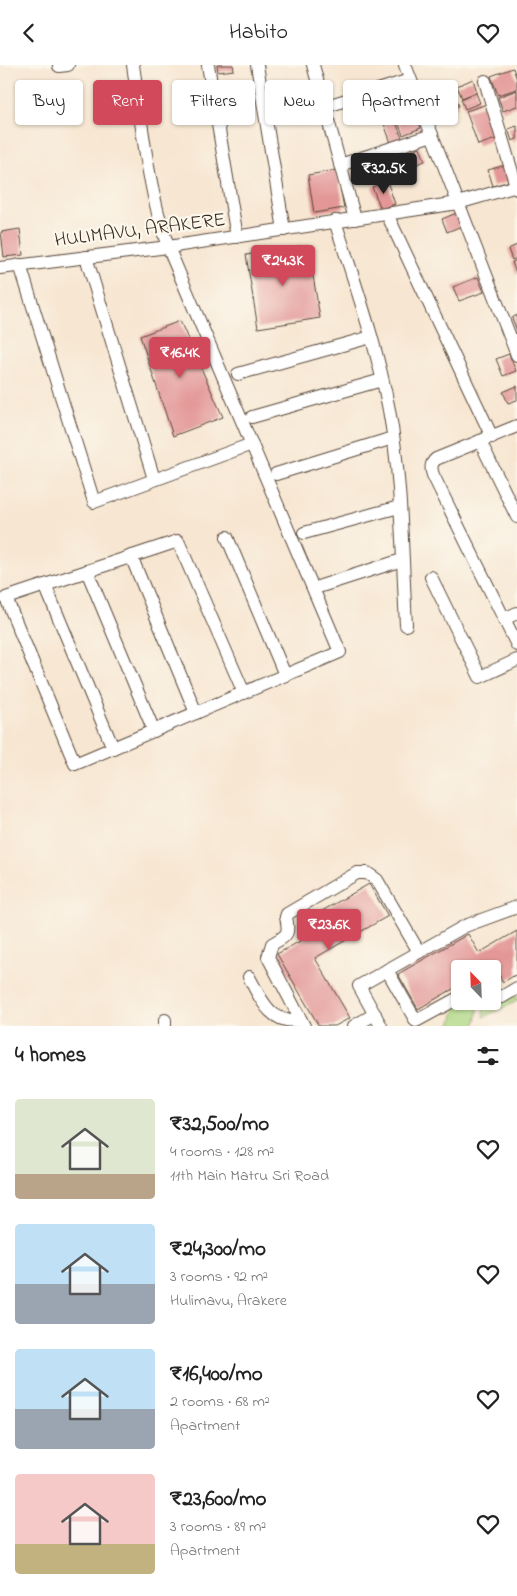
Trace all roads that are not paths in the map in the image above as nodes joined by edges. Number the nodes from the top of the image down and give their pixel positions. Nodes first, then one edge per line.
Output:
1 (59, 65) edge
2 (68, 65) edge
3 (133, 65) edge
4 (208, 65) edge
5 (257, 65) edge
6 (313, 65) edge
7 (405, 65) edge
8 (317, 80) edge
9 (410, 80) edge
10 (485, 81) dead end
11 (329, 125) edge
12 (428, 125) edge
13 (432, 135) junction
14 (340, 165) junction
15 (517, 187) edge
16 (458, 203) junction
17 (387, 214) junction
18 (356, 219) junction
19 (335, 221) junction
20 (284, 229) junction
21 (238, 237) junction
22 (168, 247) junction
23 (86, 257) junction
24 (20, 265) junction
25 (0, 268) edge
26 (371, 337) junction
27 (517, 355) edge
28 (238, 374) dead end
29 (382, 380) junction
30 (252, 417) dead end
31 (517, 427) edge
32 (393, 438) junction
33 (486, 439) junction
34 (252, 444) junction
35 (276, 474) dead end
36 (154, 479) junction
37 (399, 507) junction
38 (517, 517) edge
39 (304, 533) dead end
40 (227, 537) dead end
41 (131, 556) junction
42 (402, 560) junction
43 (87, 571) junction
44 (431, 577) dead end
45 (45, 585) junction
46 (321, 586) dead end
47 (517, 613) edge
48 (504, 619) junction
49 (406, 625) dead end
50 (517, 645) edge
51 (517, 660) edge
52 (286, 675) junction
53 (244, 693) junction
54 (196, 713) junction
55 (154, 731) junction
56 (113, 748) junction
57 (517, 907) edge
58 (419, 952) junction
59 (387, 970) junction
60 (249, 977) dead end
61 (517, 988) edge
62 (501, 997) edge
63 (451, 1002) edge
64 (375, 1014) junction
65 (303, 1023) edge
66 (354, 1026) edge
67 (381, 1026) edge

1 - 2 street
3 - 22 street
4 - 21 street
5 - 20 street
6 - 8 street
7 - 9 street
10 - 15 street
11 - 14 street
12 - 13 street
13 - 14 street
13 - 16 street
14 - 18 street
15 - 16 street, HULIMAVU, ARAKERE
16 - 17 street, HULIMAVU, ARAKERE
16 - 27 street
17 - 18 street, HULIMAVU, ARAKERE
17 - 33 street
18 - 19 street, HULIMAVU, ARAKERE
19 - 20 street, HULIMAVU, ARAKERE
19 - 26 street
20 - 21 street, HULIMAVU, ARAKERE
21 - 22 street, HULIMAVU, ARAKERE
22 - 23 street, HULIMAVU, ARAKERE
22 - 34 street
23 - 24 street, HULIMAVU, ARAKERE
23 - 36 street
24 - 25 street, HULIMAVU, ARAKERE
24 - 36 street
26 - 28 street
26 - 29 street
29 - 30 street
29 - 32 street
31 - 33 street
32 - 35 street
32 - 37 street
33 - 38 street
33 - 48 street
34 - 36 street
34 - 52 street
37 - 39 street
37 - 42 street
40 - 52 street
41 - 43 street
41 - 53 street
41 - 54 street
42 - 46 street
42 - 49 street
43 - 45 street
43 - 55 street
44 - 51 street
45 - 56 street
45 - 56 street
47 - 48 street
48 - 50 street
52 - 53 street
53 - 54 street
54 - 55 street
55 - 56 street
57 - 58 street
58 - 59 street
58 - 65 street
59 - 63 street
59 - 64 street
60 - 65 street
61 - 62 street
64 - 66 street
64 - 67 street

